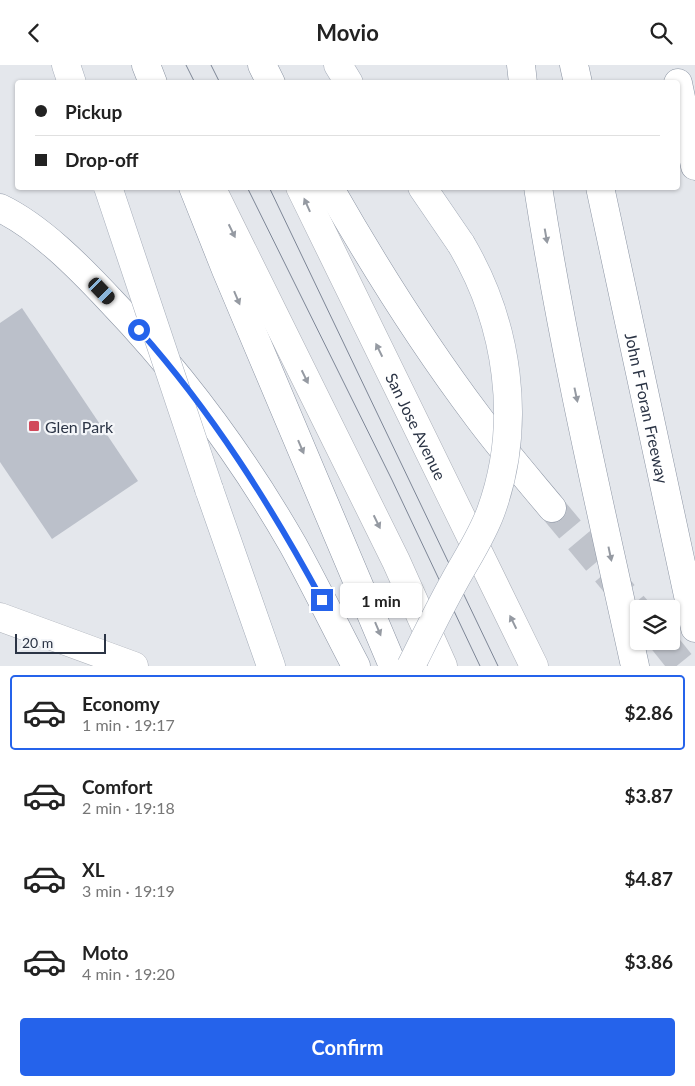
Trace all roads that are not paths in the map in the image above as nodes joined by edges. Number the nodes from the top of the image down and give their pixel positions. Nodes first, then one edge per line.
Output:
1 (66, 65) edge
2 (146, 65) edge
3 (151, 65) edge
4 (248, 65) edge
5 (262, 65) edge
6 (338, 65) edge
7 (521, 65) edge
8 (574, 65) edge
9 (674, 65) edge
10 (71, 80) edge
11 (151, 80) edge
12 (158, 80) edge
13 (255, 80) edge
14 (270, 80) edge
15 (347, 80) edge
16 (523, 80) edge
17 (577, 80) edge
18 (676, 80) edge
19 (680, 97) edge
20 (695, 166) edge
21 (109, 190) edge
22 (194, 190) edge
23 (212, 190) edge
24 (301, 190) edge
25 (331, 190) edge
26 (424, 190) edge
27 (539, 190) edge
28 (601, 190) edge
29 (0, 208) edge
30 (552, 508) tunnel mouth
31 (0, 617) edge
32 (695, 628) edge
33 (134, 666) edge
34 (271, 666) edge
35 (356, 666) edge
36 (393, 666) edge
37 (411, 666) edge
38 (443, 666) edge
39 (534, 666) edge
40 (634, 666) edge

1 - 10 main road
2 - 11 main road
3 - 12 main road
4 - 13 main road
5 - 14 main road
6 - 15 main road
7 - 16 main road
8 - 17 main road
9 - 18 main road
19 - 20 main road
21 - 34 main road, bridge
22 -> 36 main road
23 -> 38 main road
39 -> 24 main road, San Jose Avenue
25 - 30 main road
26 - 37 main road, bridge
27 -> 40 main road
28 - 32 main road, John F Foran Freeway
29 - 35 main road
31 - 33 main road

